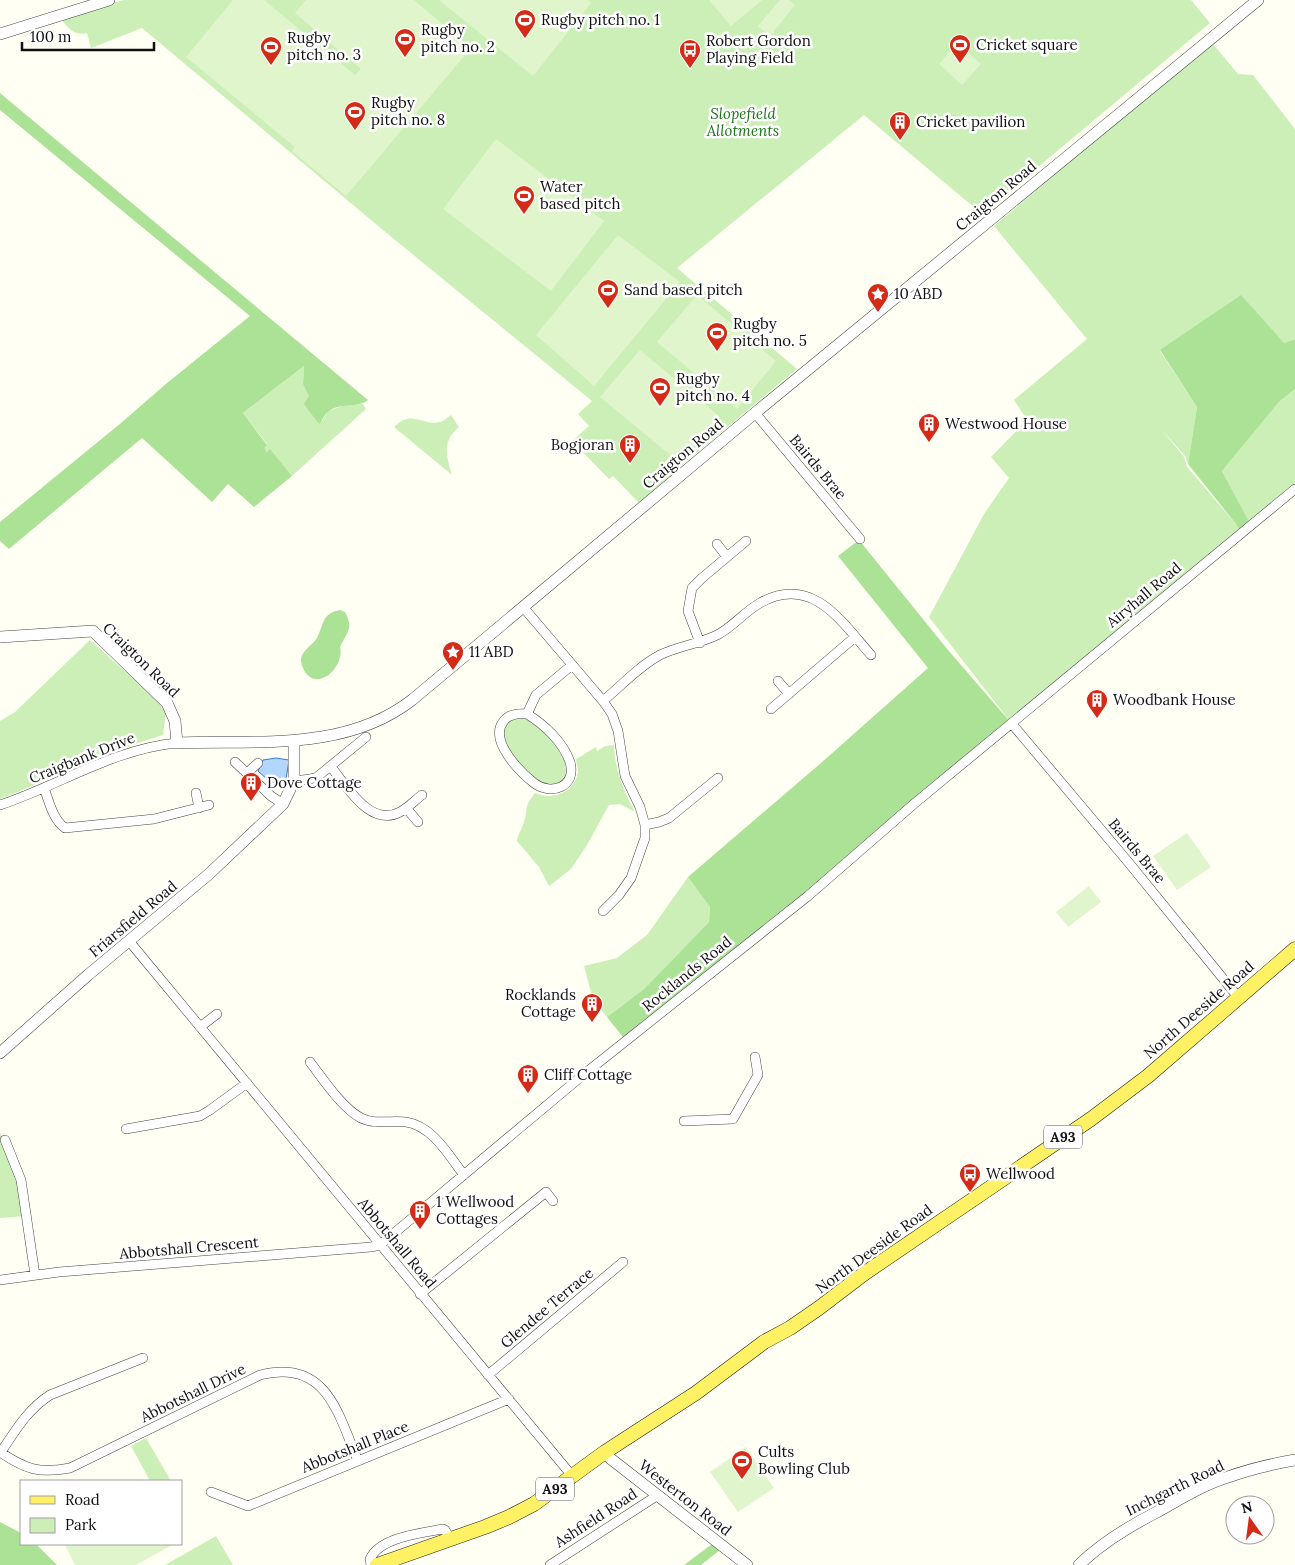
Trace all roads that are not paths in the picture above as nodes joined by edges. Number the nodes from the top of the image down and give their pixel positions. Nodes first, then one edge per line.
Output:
1 (109, 0) edge
2 (1258, 0) edge
3 (0, 34) edge
4 (755, 413) junction
5 (1295, 489) edge
6 (860, 538) dead end
7 (746, 541) dead end
8 (717, 544) dead end
9 (727, 557) junction
10 (523, 608) junction
11 (0, 637) edge
12 (855, 637) junction
13 (700, 642) junction
14 (871, 655) dead end
15 (572, 665) junction
16 (778, 681) dead end
17 (789, 694) junction
18 (603, 700) junction
19 (771, 710) dead end
20 (527, 714) junction
21 (1012, 724) junction
22 (366, 737) dead end
23 (294, 741) junction
24 (177, 743) junction
25 (236, 762) dead end
26 (258, 762) dead end
27 (331, 767) junction
28 (247, 773) junction
29 (718, 778) dead end
30 (294, 780) junction
31 (44, 788) junction
32 (196, 793) dead end
33 (422, 795) dead end
34 (283, 804) junction
35 (0, 805) edge
36 (209, 805) dead end
37 (199, 808) junction
38 (406, 808) junction
39 (418, 822) dead end
40 (645, 824) junction
41 (603, 911) dead end
42 (130, 942) junction
43 (1295, 949) edge
44 (1238, 997) junction
45 (217, 1014) dead end
46 (200, 1027) junction
47 (0, 1054) edge
48 (755, 1057) dead end
49 (310, 1062) dead end
50 (247, 1084) junction
51 (684, 1122) dead end
52 (126, 1130) dead end
53 (5, 1140) dead end
54 (464, 1175) junction
55 (553, 1201) dead end
56 (380, 1245) junction
57 (623, 1262) dead end
58 (35, 1275) junction
59 (0, 1280) edge
60 (420, 1294) junction
61 (143, 1358) dead end
62 (488, 1375) junction
63 (509, 1399) junction
64 (0, 1452) edge
65 (606, 1452) junction
66 (1295, 1460) edge
67 (358, 1461) junction
68 (573, 1477) junction
69 (211, 1492) dead end
70 (658, 1495) junction
71 (450, 1539) junction
72 (371, 1565) edge
73 (378, 1565) edge
74 (550, 1565) edge
75 (747, 1565) edge
76 (1079, 1565) edge

1 - 3 street
2 - 4 street, Craigton Road
4 - 6 street, Bairds Brae
4 - 10 street, Craigton Road
5 - 21 street, Airyhall Road
7 - 9 street
8 - 9 street
9 - 13 street
10 - 15 street
10 - 23 street, Craigton Road
11 - 24 street, Craigton Road
12 - 13 street
12 - 14 street
12 - 17 street
13 - 18 street
15 - 18 street
15 - 20 street
16 - 17 street
17 - 19 street
18 - 40 street
20 - 20 street
21 - 44 street, Bairds Brae
21 - 54 street, Rocklands Road
22 - 27 street
23 - 24 street, Craigton Road
23 - 30 street
24 - 31 street, Craigbank Drive
25 - 28 street
26 - 28 street
27 - 30 street
27 - 38 street
28 - 34 street
29 - 40 street
30 - 34 street
31 - 35 street, Craigbank Drive
31 - 37 street
32 - 37 street
33 - 38 street
34 - 42 street, Friarsfield Road
36 - 37 street
38 - 39 street
40 - 41 street
42 - 46 street, Abbotshall Road
42 - 47 street, Friarsfield Road
43 - 44 main road, North Deeside Road / A93
44 - 65 main road, North Deeside Road / A93
45 - 46 street
46 - 50 street, Abbotshall Road
48 - 51 street
49 - 54 street
50 - 52 street
50 - 56 street, Abbotshall Road
53 - 58 street
54 - 56 street, Rocklands Road
55 - 60 street
56 - 58 street, Abbotshall Crescent
56 - 60 street, Abbotshall Road
57 - 62 street, Glendee Terrace
58 - 59 street, Abbotshall Crescent
60 - 62 street, Abbotshall Road
61 - 64 street
62 - 63 street, Abbotshall Road
63 - 67 street, Abbotshall Place
63 - 68 street, Abbotshall Road
64 - 67 street, Abbotshall Drive
65 - 68 main road, North Deeside Road / A93
65 - 70 street, Westerton Road
66 - 76 street, Inchgarth Road
67 - 69 street, Abbotshall Place
68 - 71 main road, North Deeside Road / A93
70 - 74 street, Ashfield Road
70 - 75 street, Westerton Road
71 - 72 street
71 - 73 main road, North Deeside Road / A93

